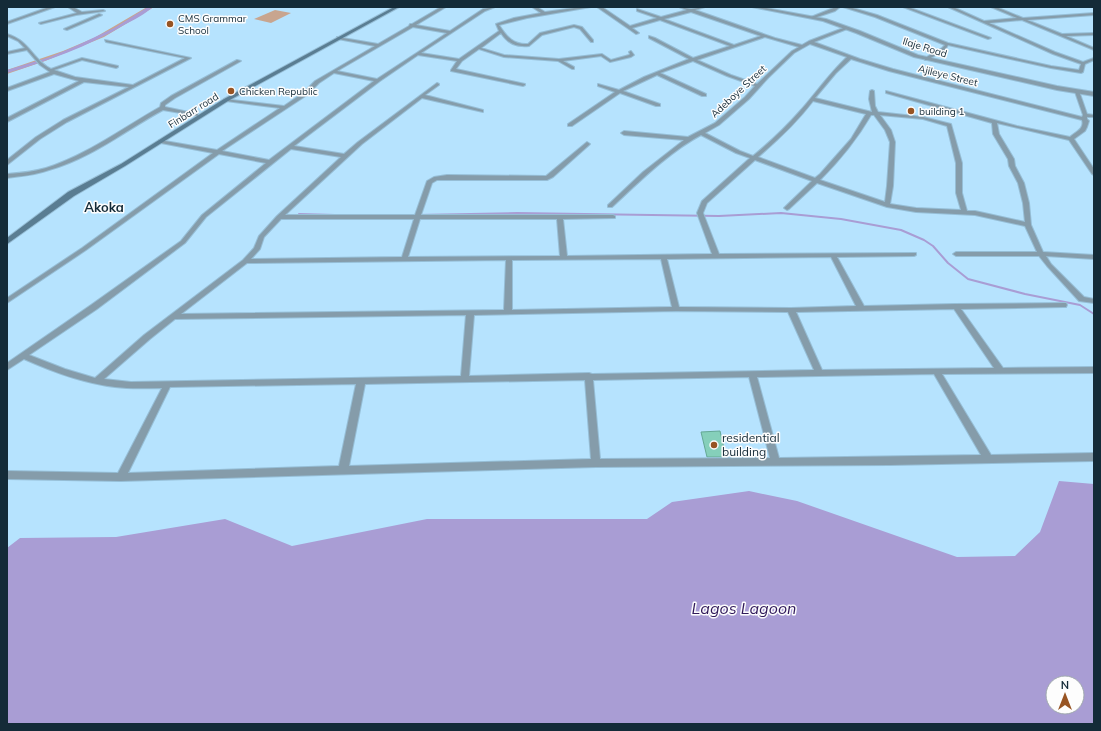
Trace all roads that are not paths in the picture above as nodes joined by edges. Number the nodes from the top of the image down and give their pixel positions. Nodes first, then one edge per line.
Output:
1 (53, 7) edge
2 (70, 7) edge
3 (392, 7) edge
4 (397, 7) edge
5 (441, 7) edge
6 (493, 7) edge
7 (534, 7) edge
8 (589, 7) edge
9 (599, 7) edge
10 (681, 7) edge
11 (703, 7) edge
12 (754, 7) edge
13 (838, 7) edge
14 (844, 7) edge
15 (905, 7) edge
16 (950, 7) edge
17 (993, 7) edge
18 (579, 8) edge
19 (104, 9) edge
20 (638, 10) dead end
21 (692, 10) junction
22 (82, 14) junction
23 (544, 14) junction
24 (1094, 14) edge
25 (813, 18) junction
26 (661, 19) junction
27 (1021, 19) junction
28 (982, 22) junction
29 (7, 23) edge
30 (42, 23) dead end
31 (411, 25) junction
32 (630, 27) junction
33 (846, 28) junction
34 (66, 29) dead end
35 (500, 31) junction
36 (451, 32) junction
37 (637, 33) dead end
38 (1094, 34) edge
39 (7, 35) edge
40 (1061, 35) junction
41 (765, 36) junction
42 (650, 37) dead end
43 (338, 38) junction
44 (989, 38) dead end
45 (106, 41) dead end
46 (592, 41) dead end
47 (810, 42) junction
48 (947, 44) junction
49 (377, 45) junction
50 (734, 46) junction
51 (801, 46) junction
52 (28, 48) junction
53 (478, 48) junction
54 (1094, 49) edge
55 (631, 52) dead end
56 (7, 53) edge
57 (417, 54) junction
58 (850, 57) junction
59 (694, 59) junction
60 (927, 59) junction
61 (1094, 59) edge
62 (460, 60) junction
63 (559, 60) junction
64 (239, 61) dead end
65 (1083, 63) junction
66 (116, 66) dead end
67 (572, 68) dead end
68 (52, 71) junction
69 (333, 72) junction
70 (658, 74) junction
71 (84, 80) junction
72 (378, 80) junction
73 (254, 83) junction
74 (437, 84) dead end
75 (523, 85) dead end
76 (600, 85) dead end
77 (133, 86) junction
78 (759, 86) junction
79 (7, 90) edge
80 (872, 91) dead end
81 (619, 92) junction
82 (888, 92) dead end
83 (1077, 92) junction
84 (1094, 94) edge
85 (704, 95) dead end
86 (420, 96) junction
87 (812, 99) junction
88 (226, 100) junction
89 (658, 105) dead end
90 (162, 108) junction
91 (283, 108) junction
92 (482, 111) dead end
93 (869, 113) junction
94 (875, 114) junction
95 (196, 115) junction
96 (1094, 116) edge
97 (1084, 117) junction
98 (7, 120) edge
99 (991, 120) junction
100 (570, 125) dead end
101 (701, 133) junction
102 (624, 134) dead end
103 (1071, 138) junction
104 (689, 139) junction
105 (161, 142) junction
106 (587, 144) dead end
107 (291, 147) junction
108 (218, 152) junction
109 (345, 156) junction
110 (753, 158) junction
111 (270, 162) junction
112 (7, 163) edge
113 (1094, 173) edge
114 (7, 176) edge
115 (815, 181) junction
116 (887, 205) junction
117 (610, 206) dead end
118 (787, 208) dead end
119 (964, 212) junction
120 (419, 215) junction
121 (560, 216) junction
122 (279, 217) junction
123 (612, 217) dead end
124 (1028, 225) junction
125 (7, 236) edge
126 (7, 242) edge
127 (914, 254) dead end
128 (956, 254) dead end
129 (1041, 254) junction
130 (833, 255) junction
131 (716, 256) junction
132 (1094, 257) edge
133 (564, 258) junction
134 (664, 258) junction
135 (510, 259) junction
136 (404, 260) junction
137 (245, 261) junction
138 (7, 301) edge
139 (1094, 301) edge
140 (1063, 304) dead end
141 (955, 306) junction
142 (861, 308) junction
143 (676, 309) junction
144 (792, 310) junction
145 (508, 312) junction
146 (470, 313) junction
147 (176, 317) junction
148 (23, 356) junction
149 (7, 367) edge
150 (1000, 370) junction
151 (1094, 370) edge
152 (936, 371) junction
153 (819, 373) junction
154 (752, 375) junction
155 (589, 376) junction
156 (466, 380) junction
157 (97, 381) junction
158 (361, 381) junction
159 (168, 385) junction
160 (1094, 458) edge
161 (988, 459) junction
162 (776, 462) junction
163 (596, 463) junction
164 (343, 471) junction
165 (7, 474) edge
166 (121, 477) junction

1 - 29 street
2 - 22 street
3 - 73 main road, Finbarr road
4 - 43 main road, Finbarr road
5 - 31 street
6 - 36 street
7 - 23 street
8 - 18 street
9 - 32 street
10 - 21 street
11 - 21 street
12 - 25 street, Ilaje Road
13 - 25 street
14 - 48 street
15 - 44 street
16 - 28 street
17 - 27 street
18 - 23 street
19 - 22 street
19 - 34 street
20 - 26 street
21 - 26 street
21 - 41 street
22 - 30 street
23 - 35 street
24 - 27 street
25 - 33 street, Ilaje Road
26 - 32 street
26 - 50 street
27 - 28 street
27 - 40 street
28 - 65 street
31 - 36 street
31 - 49 street
32 - 37 street
33 - 47 street, Adeboye Street
33 - 60 street, Ilaje Road
35 - 46 street
35 - 53 street
36 - 57 street
38 - 40 street
39 - 52 street
40 - 54 street
41 - 50 street
41 - 51 street
42 - 59 street
43 - 49 street
43 - 73 main road, Finbarr road
45 - 77 street
47 - 51 street, Adeboye Street
47 - 58 street, Ajileye Street
48 - 60 street
48 - 65 street
49 - 69 street
50 - 59 street
51 - 78 street, Adeboye Street
52 - 56 street
52 - 68 street
53 - 62 street
53 - 63 street
55 - 63 street
57 - 62 street
57 - 72 street
58 - 87 street
58 - 97 street, Ajileye Street
59 - 70 street
59 - 78 street
60 - 83 street, Ilaje Road
61 - 65 street
62 - 75 street
63 - 67 street
64 - 90 street
66 - 68 street
68 - 71 street
68 - 79 street
69 - 72 street
69 - 91 street
70 - 81 street
70 - 85 street
71 - 77 street
71 - 98 street
72 - 107 street
73 - 88 main road, Finbarr road
73 - 95 main road, Finbarr road
74 - 86 street
76 - 81 street
77 - 112 street
78 - 101 street, Adeboye Street
80 - 94 street
81 - 89 street
81 - 100 street
82 - 99 street
83 - 84 street, Ilaje Road
83 - 97 street
86 - 92 street
86 - 109 street
87 - 93 street
87 - 110 street
88 - 91 street
88 - 105 main road, Finbarr road
90 - 95 street
90 - 114 street
91 - 108 street
93 - 94 street
93 - 115 street
94 - 116 street
94 - 119 street
95 - 125 main road, Finbarr road
96 - 97 street, Ajileye Street
97 - 103 street
99 - 103 street
99 - 124 street
101 - 104 street, Adeboye Street
101 - 110 street
102 - 104 street
103 - 113 street
104 - 117 street, Adeboye Street
105 - 108 street
105 - 126 main road, Finbarr road
106 - 120 street
107 - 109 street
107 - 111 street
108 - 111 street
108 - 138 street
109 - 122 street
110 - 115 street
110 - 131 street
111 - 148 street
115 - 116 street
115 - 118 street
116 - 119 street
119 - 124 street
120 - 121 street
120 - 122 street
120 - 136 street
121 - 123 street
121 - 133 street
122 - 137 street
124 - 129 street
127 - 130 street
128 - 129 street
129 - 132 street
129 - 139 street
130 - 131 street
130 - 142 street
131 - 134 street
133 - 134 street
133 - 135 street
134 - 143 street
135 - 136 street
135 - 145 street
136 - 137 street
137 - 147 street
140 - 141 street
141 - 142 street
141 - 150 street
142 - 144 street
143 - 144 street
143 - 145 street
144 - 153 street
145 - 146 street
146 - 147 street
146 - 156 street
147 - 157 street
148 - 149 street
148 - 157 street
150 - 151 street
150 - 152 street
152 - 153 street
152 - 161 street
153 - 154 street
154 - 155 street
154 - 162 street
155 - 156 street
155 - 163 street
156 - 158 street
157 - 159 street
158 - 159 street
158 - 164 street
159 - 166 street
160 - 161 street
161 - 162 street
162 - 163 street
163 - 164 street
164 - 166 street
165 - 166 street

